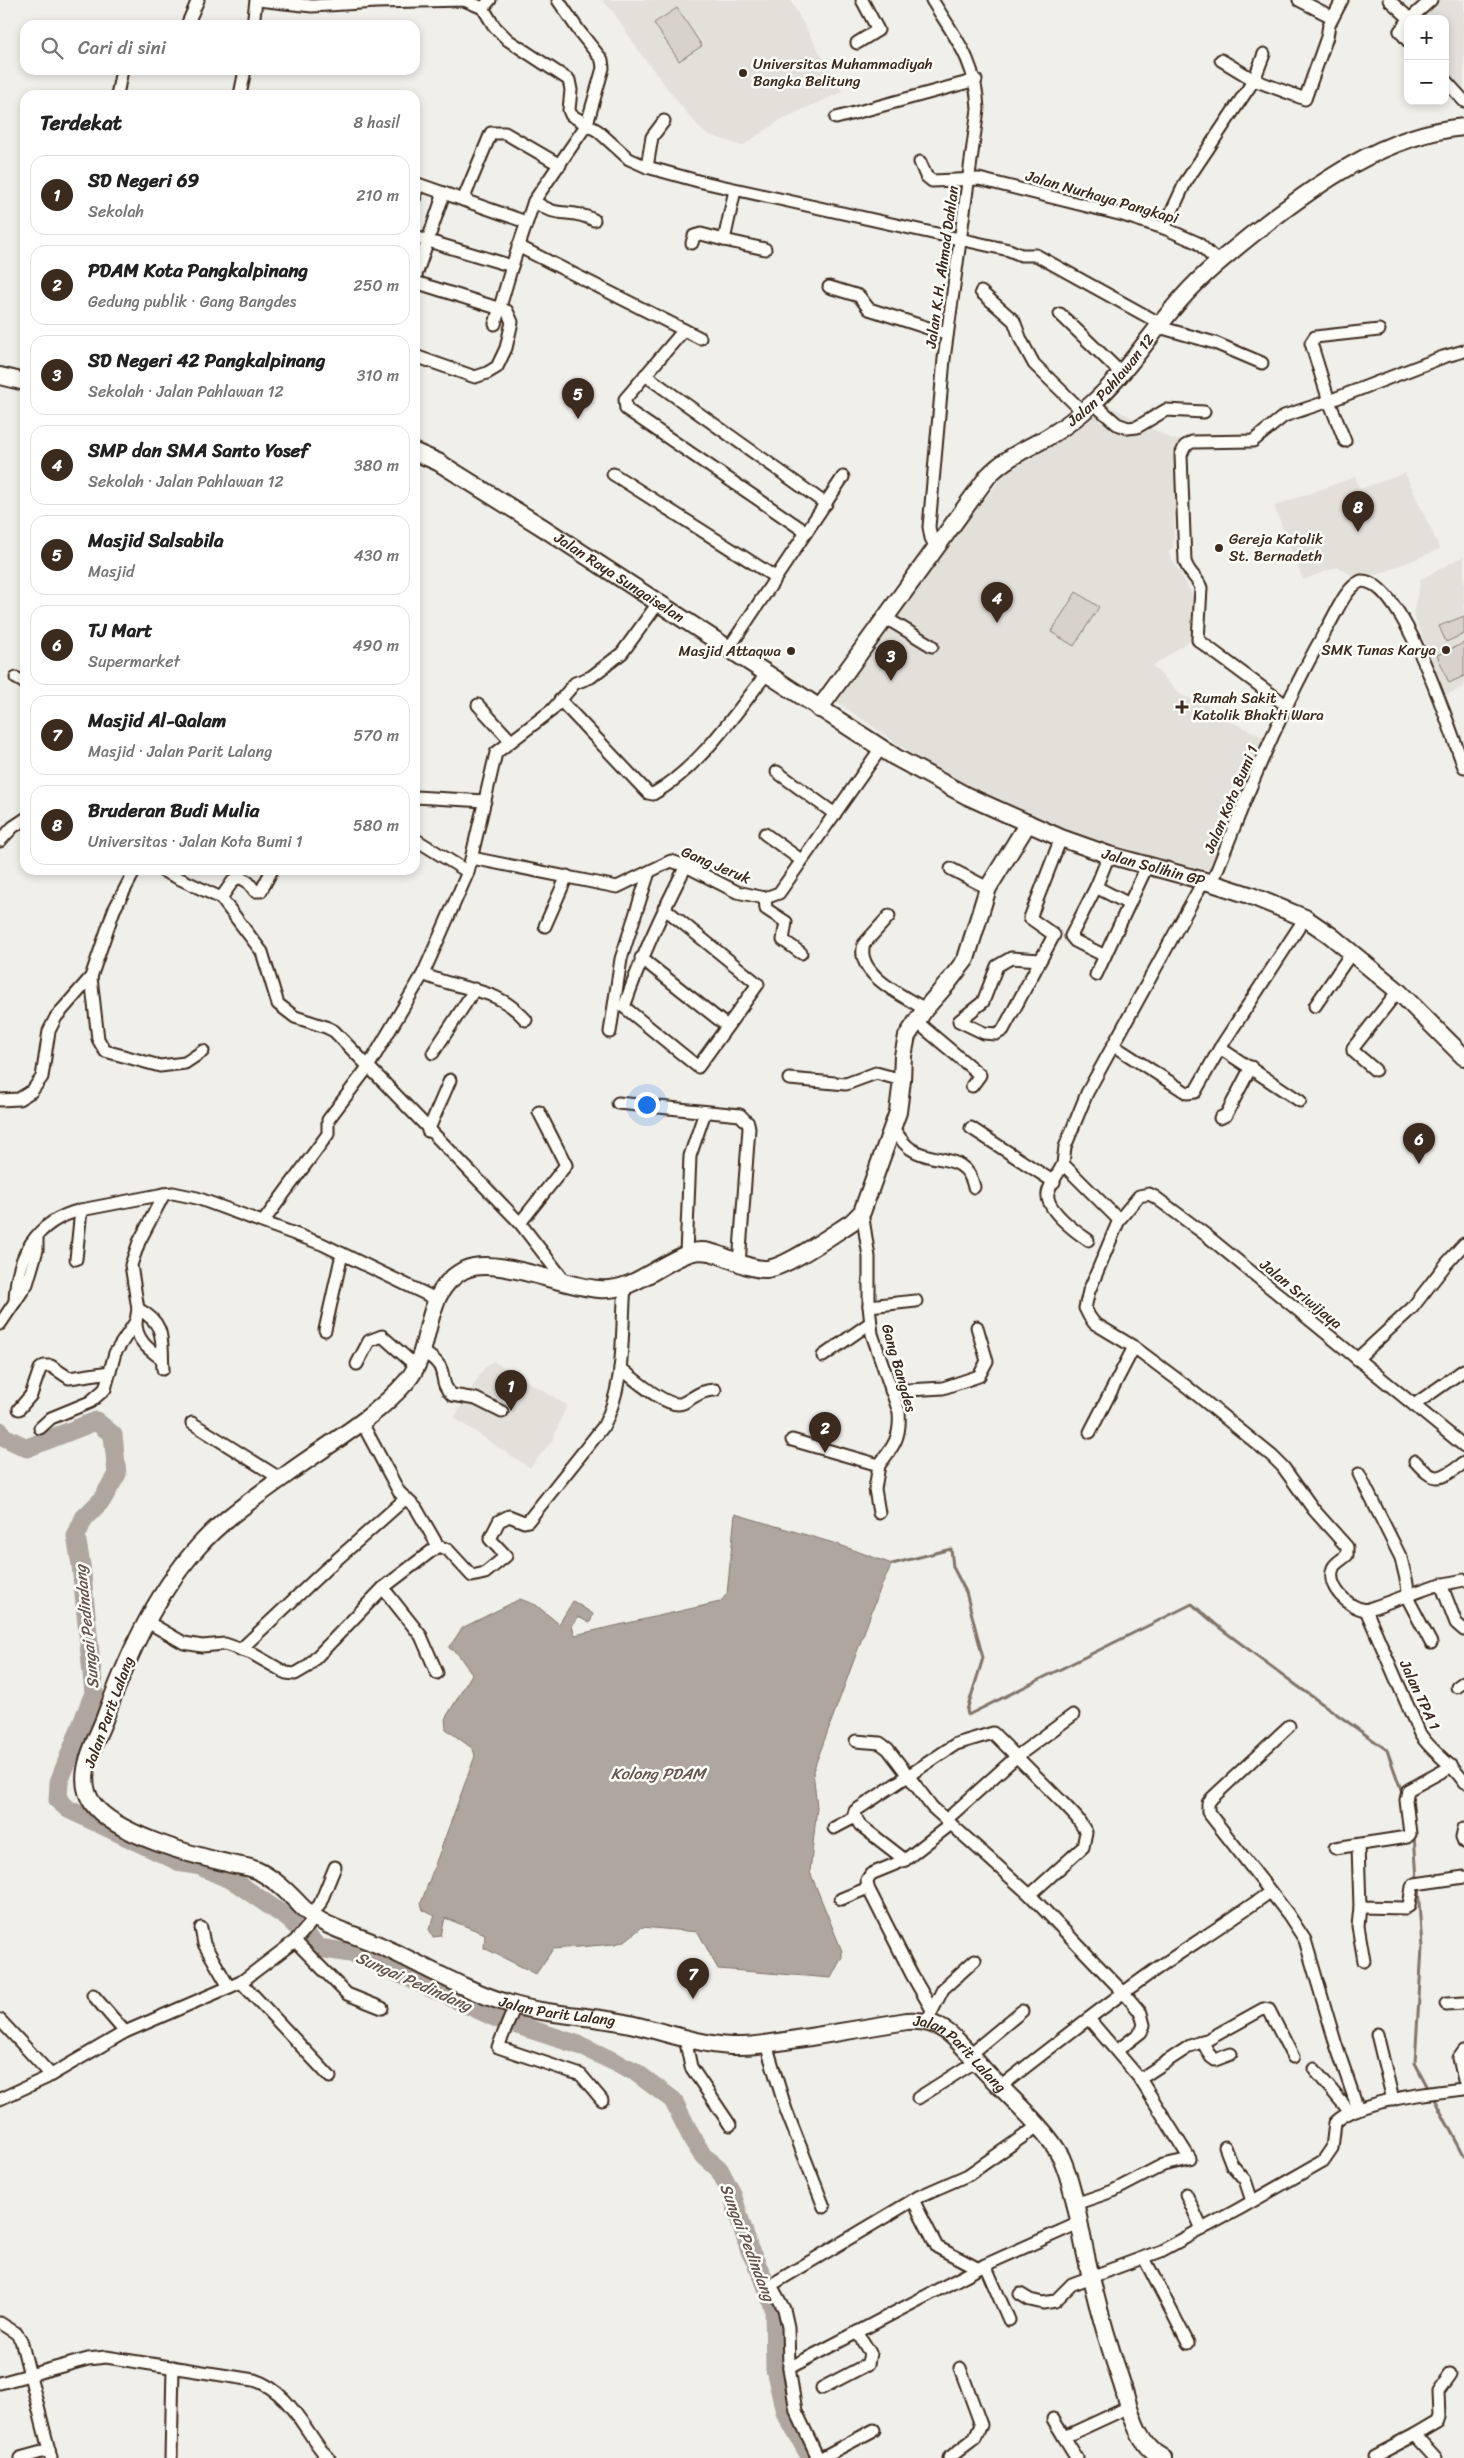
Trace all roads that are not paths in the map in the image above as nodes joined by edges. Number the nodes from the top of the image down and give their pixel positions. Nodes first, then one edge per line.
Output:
1 (198, 0) edge
2 (257, 0) edge
3 (464, 0) edge
4 (558, 0) edge
5 (862, 0) edge
6 (932, 0) edge
7 (1299, 0) edge
8 (1342, 0) edge
9 (1389, 0) edge
10 (1430, 0) edge
11 (486, 4) edge
12 (1404, 15) edge
13 (1414, 15) edge
14 (1332, 17) junction
15 (189, 20) edge
16 (255, 20) edge
17 (1404, 26) edge
18 (1404, 36) edge
19 (857, 44) dead end
20 (1264, 54) dead end
21 (1221, 60) dead end
22 (121, 75) edge
23 (244, 75) edge
24 (976, 80) junction
25 (1254, 80) junction
26 (1449, 84) edge
27 (118, 90) edge
28 (241, 90) edge
29 (1464, 101) edge
30 (836, 118) dead end
31 (664, 121) dead end
32 (587, 124) junction
33 (1464, 126) edge
34 (920, 162) dead end
35 (560, 165) junction
36 (647, 167) junction
37 (970, 178) junction
38 (420, 185) edge
39 (735, 190) junction
40 (444, 193) junction
41 (463, 200) junction
42 (534, 201) junction
43 (594, 220) dead end
44 (526, 222) junction
45 (1164, 228) junction
46 (420, 239) edge
47 (960, 239) junction
48 (724, 240) junction
49 (428, 241) junction
50 (692, 243) dead end
51 (518, 246) junction
52 (765, 249) dead end
53 (1218, 262) junction
54 (420, 264) edge
55 (512, 266) junction
56 (420, 284) edge
57 (829, 286) dead end
58 (981, 292) dead end
59 (499, 308) junction
60 (1060, 314) dead end
61 (495, 324) dead end
62 (1160, 326) junction
63 (684, 330) junction
64 (1379, 330) dead end
65 (947, 334) junction
66 (700, 338) dead end
67 (1464, 351) edge
68 (420, 358) edge
69 (1262, 363) dead end
70 (1120, 373) junction
71 (645, 375) junction
72 (0, 376) edge
73 (20, 381) edge
74 (1329, 401) junction
75 (1088, 407) junction
76 (1204, 412) dead end
77 (1344, 441) dead end
78 (420, 454) edge
79 (613, 474) dead end
80 (843, 477) dead end
81 (826, 504) junction
82 (806, 532) junction
83 (936, 548) junction
84 (775, 577) junction
85 (659, 602) junction
86 (886, 618) junction
87 (932, 646) dead end
88 (729, 648) junction
89 (767, 673) junction
90 (560, 700) junction
91 (478, 704) dead end
92 (1287, 706) junction
93 (819, 709) junction
94 (511, 741) junction
95 (881, 748) junction
96 (1464, 767) edge
97 (777, 772) dead end
98 (420, 797) edge
99 (485, 801) junction
100 (835, 814) junction
101 (20, 822) edge
102 (1028, 823) junction
103 (765, 834) dead end
104 (1061, 838) junction
105 (0, 841) edge
106 (420, 842) edge
107 (1109, 855) junction
108 (472, 858) junction
109 (801, 860) junction
110 (686, 866) junction
111 (1147, 866) junction
112 (951, 869) dead end
113 (468, 872) junction
114 (649, 872) junction
115 (133, 875) edge
116 (172, 875) edge
117 (269, 875) edge
118 (567, 876) junction
119 (1208, 881) junction
120 (1096, 887) junction
121 (988, 888) junction
122 (221, 898) junction
123 (765, 898) junction
124 (1129, 904) junction
125 (664, 908) junction
126 (889, 916) dead end
127 (1305, 918) junction
128 (545, 926) dead end
129 (1352, 952) junction
130 (801, 953) dead end
131 (1105, 956) junction
132 (641, 958) junction
133 (1040, 960) junction
134 (423, 974) junction
135 (1096, 975) dead end
136 (91, 977) junction
137 (475, 989) junction
138 (1398, 991) junction
139 (1315, 1006) dead end
140 (921, 1015) junction
141 (526, 1020) dead end
142 (728, 1026) junction
143 (610, 1032) dead end
144 (1114, 1046) junction
145 (1220, 1048) junction
146 (203, 1052) dead end
147 (433, 1053) dead end
148 (1464, 1057) edge
149 (368, 1067) junction
150 (1251, 1067) junction
151 (1375, 1070) dead end
152 (450, 1080) dead end
153 (789, 1080) dead end
154 (902, 1080) junction
155 (972, 1086) dead end
156 (0, 1100) edge
157 (1300, 1101) dead end
158 (618, 1103) dead end
159 (539, 1112) dead end
160 (705, 1112) junction
161 (1220, 1118) dead end
162 (892, 1128) junction
163 (971, 1128) dead end
164 (428, 1131) junction
165 (1063, 1164) junction
166 (1054, 1182) junction
167 (974, 1187) dead end
168 (164, 1194) junction
169 (81, 1210) junction
170 (862, 1212) junction
171 (1119, 1220) junction
172 (263, 1222) junction
173 (520, 1224) junction
174 (1088, 1240) dead end
175 (1464, 1244) edge
176 (342, 1254) junction
177 (686, 1254) junction
178 (76, 1259) dead end
179 (739, 1264) junction
180 (567, 1284) junction
181 (625, 1286) junction
182 (436, 1299) junction
183 (916, 1301) dead end
184 (869, 1306) junction
185 (137, 1315) junction
186 (870, 1322) junction
187 (0, 1324) edge
188 (977, 1327) dead end
189 (325, 1330) dead end
190 (1134, 1347) junction
191 (823, 1356) dead end
192 (1357, 1359) junction
193 (420, 1360) junction
194 (357, 1364) dead end
195 (620, 1368) junction
196 (1464, 1370) edge
197 (110, 1372) junction
198 (715, 1390) dead end
199 (891, 1390) junction
200 (1414, 1405) junction
201 (20, 1409) dead end
202 (502, 1412) dead end
203 (361, 1422) junction
204 (192, 1423) dead end
205 (40, 1428) dead end
206 (1090, 1432) dead end
207 (792, 1440) dead end
208 (1464, 1446) edge
209 (1415, 1461) dead end
210 (1464, 1463) edge
211 (879, 1465) junction
212 (1359, 1474) dead end
213 (282, 1479) junction
214 (405, 1499) junction
215 (879, 1513) dead end
216 (438, 1546) junction
217 (1464, 1580) edge
218 (1441, 1584) junction
219 (383, 1588) junction
220 (1408, 1594) junction
221 (1366, 1610) junction
222 (146, 1621) junction
223 (1464, 1630) edge
224 (1431, 1643) dead end
225 (240, 1650) junction
226 (437, 1673) dead end
227 (1073, 1715) dead end
228 (1289, 1726) dead end
229 (856, 1741) dead end
230 (1016, 1757) junction
231 (1459, 1772) edge
232 (907, 1775) junction
233 (855, 1817) junction
234 (949, 1822) junction
235 (834, 1828) dead end
236 (1464, 1828) edge
237 (1464, 1842) edge
238 (1358, 1846) junction
239 (1336, 1848) dead end
240 (905, 1860) junction
241 (335, 1867) dead end
242 (1464, 1876) edge
243 (868, 1888) junction
244 (1270, 1892) junction
245 (1030, 1894) junction
246 (841, 1900) dead end
247 (1360, 1907) junction
248 (310, 1920) junction
249 (201, 1928) dead end
250 (296, 1940) junction
251 (975, 1960) dead end
252 (1364, 1961) dead end
253 (241, 1982) junction
254 (228, 1987) junction
255 (1124, 1993) junction
256 (93, 1995) dead end
257 (1464, 2003) edge
258 (1446, 2004) dead end
259 (382, 2008) dead end
260 (513, 2010) junction
261 (1022, 2011) dead end
262 (930, 2015) junction
263 (1089, 2019) junction
264 (0, 2020) edge
265 (125, 2032) junction
266 (1377, 2034) dead end
267 (685, 2038) junction
268 (1202, 2041) junction
269 (766, 2044) junction
270 (1118, 2050) junction
271 (1464, 2051) edge
272 (1232, 2054) dead end
273 (973, 2057) junction
274 (1293, 2057) dead end
275 (1314, 2069) dead end
276 (51, 2075) junction
277 (330, 2077) dead end
278 (1140, 2079) junction
279 (1464, 2080) edge
280 (1000, 2087) junction
281 (1464, 2089) edge
282 (918, 2098) dead end
283 (0, 2099) edge
284 (602, 2100) dead end
285 (1393, 2100) junction
286 (1354, 2110) junction
287 (730, 2125) dead end
288 (1038, 2126) junction
289 (1225, 2147) dead end
290 (1186, 2194) dead end
291 (913, 2200) junction
292 (1252, 2201) junction
293 (1075, 2204) junction
294 (824, 2207) dead end
295 (1079, 2223) junction
296 (1202, 2229) junction
297 (1144, 2258) junction
298 (981, 2267) junction
299 (1091, 2277) junction
300 (1020, 2294) dead end
301 (1009, 2320) dead end
302 (0, 2323) edge
303 (856, 2332) junction
304 (1188, 2343) dead end
305 (174, 2367) junction
306 (789, 2368) junction
307 (960, 2368) dead end
308 (29, 2374) junction
309 (1450, 2375) dead end
310 (0, 2383) edge
311 (822, 2388) dead end
312 (1129, 2407) junction
313 (1053, 2419) dead end
314 (874, 2430) dead end
315 (1415, 2435) junction
316 (1064, 2437) junction
317 (50, 2454) edge
318 (1376, 2456) dead end
319 (20, 2458) edge
320 (171, 2458) edge
321 (329, 2458) edge
322 (819, 2458) edge
323 (949, 2458) edge
324 (1076, 2458) edge
325 (1164, 2458) edge
326 (1436, 2458) edge

1 - 15 street
2 - 3 street
2 - 16 street
3 - 11 street
4 - 32 street
5 - 19 street
6 - 24 street, Jalan K.H. Ahmad Dahlan
7 - 14 street
8 - 14 street
9 - 12 street
10 - 13 street
11 - 32 street
14 - 25 street
17 - 18 street
20 - 25 street
21 - 25 street
22 - 27 street
23 - 28 street
24 - 30 street
24 - 37 street, Jalan K.H. Ahmad Dahlan
25 - 45 street
26 - 29 street
31 - 36 street
32 - 35 street
32 - 36 street
33 - 53 street, Jalan Pahlawan 12
34 - 37 street, Jalan Nurhaya Pangkapi
35 - 41 street
35 - 42 street
36 - 39 street
37 - 45 street, Jalan Nurhaya Pangkapi
37 - 47 street, Jalan K.H. Ahmad Dahlan
38 - 40 street
39 - 47 street
39 - 48 street
40 - 41 street
40 - 49 street
41 - 44 street
42 - 43 street
42 - 44 street
44 - 51 street
45 - 53 street, Jalan Nurhaya Pangkapi
46 - 49 street
47 - 62 street
47 - 65 street, Jalan K.H. Ahmad Dahlan
48 - 50 street
48 - 52 street
49 - 54 street
49 - 55 street
51 - 55 street
51 - 63 street
53 - 62 street, Jalan Pahlawan 12
55 - 59 street
56 - 59 street
57 - 65 street
58 - 75 street
59 - 61 street
59 - 68 street
60 - 70 street
62 - 69 street
62 - 70 street, Jalan Pahlawan 12
63 - 66 street
63 - 71 street
64 - 74 street
65 - 83 street, Jalan K.H. Ahmad Dahlan
67 - 74 street
70 - 75 street, Jalan Pahlawan 12
71 - 81 street
71 - 82 street
72 - 73 street
74 - 77 street
74 - 92 street
75 - 76 street
75 - 83 street, Jalan Pahlawan 12
78 - 85 street, Jalan Raya Sungaiselan
79 - 84 street
80 - 81 street
81 - 82 street
82 - 84 street
83 - 86 street, Jalan Pahlawan 12
84 - 88 street
85 - 88 street, Jalan Raya Sungaiselan
85 - 90 street
86 - 87 street
86 - 93 street, Jalan Pahlawan 12
88 - 89 street, Jalan Raya Sungaiselan
89 - 90 street
89 - 93 street, Jalan Raya Sungaiselan
90 - 94 street
91 - 94 street
92 - 96 street, Jalan Kota Bumi 1
92 - 119 street, Jalan Kota Bumi 1
93 - 95 street, Jalan Solihin GP
94 - 99 street
95 - 100 street, Gang Jeruk
95 - 102 street, Jalan Solihin GP
97 - 100 street
98 - 99 street
99 - 108 street
100 - 109 street, Gang Jeruk
101 - 105 street
102 - 104 street, Jalan Solihin GP
102 - 121 street
103 - 109 street
104 - 107 street, Jalan Solihin GP
104 - 133 street
106 - 113 street
107 - 111 street, Jalan Solihin GP
107 - 120 street
108 - 113 street
108 - 118 street, Gang Jeruk
109 - 123 street, Gang Jeruk
110 - 114 street, Gang Jeruk
110 - 123 street, Gang Jeruk
110 - 125 street
111 - 119 street, Jalan Solihin GP
111 - 124 street
112 - 121 street
113 - 134 street
114 - 118 street, Gang Jeruk
114 - 143 street
115 - 136 street
116 - 122 street
117 - 122 street
118 - 128 street
119 - 127 street, Jalan Solihin GP
119 - 144 street, Jalan Kota Bumi 1
120 - 124 street
120 - 131 street
121 - 140 street
122 - 149 street
123 - 130 street
124 - 131 street
125 - 132 street
125 - 142 street
126 - 140 street
127 - 129 street, Jalan Solihin GP
127 - 145 street
129 - 138 street, Jalan Solihin GP
129 - 139 street
131 - 135 street
132 - 142 street
132 - 142 street
133 - 133 street
134 - 137 street
134 - 149 street
136 - 146 street
136 - 156 street
137 - 141 street
137 - 147 street
138 - 148 street, Jalan Solihin GP
138 - 151 street
140 - 154 street
140 - 155 street
144 - 145 street
144 - 165 street, Jalan Kota Bumi 1
145 - 150 street
149 - 164 street
149 - 172 street
150 - 157 street
150 - 161 street
152 - 164 street
153 - 154 street
154 - 162 street
158 - 160 street
159 - 173 street
160 - 177 street
160 - 179 street
162 - 167 street
162 - 170 street
163 - 166 street
164 - 173 street
165 - 166 street, Jalan Kota Bumi 1
165 - 171 street
166 - 174 street
168 - 169 street
168 - 172 street
168 - 185 street
169 - 178 street
169 - 187 street
170 - 179 street, Jalan Parit Lalang
170 - 184 street, Gang Bangdes
171 - 190 street, Jalan Sriwijaya
171 - 192 street, Jalan Sriwijaya
172 - 176 street
173 - 180 street
175 - 192 street
176 - 182 street
176 - 189 street
177 - 179 street, Jalan Parit Lalang
177 - 181 street, Jalan Parit Lalang
180 - 181 street, Jalan Parit Lalang
180 - 182 street, Jalan Parit Lalang
181 - 195 street
182 - 193 street, Jalan Parit Lalang
183 - 184 street
184 - 186 street, Gang Bangdes
185 - 185 street
185 - 197 street
186 - 191 street
186 - 199 street, Gang Bangdes
188 - 199 street
190 - 206 street
190 - 221 street
192 - 200 street, Jalan Sriwijaya
193 - 194 street
193 - 202 street
193 - 203 street, Jalan Parit Lalang
195 - 198 street
195 - 216 street
196 - 200 street
197 - 201 street
197 - 205 street
199 - 211 street, Gang Bangdes
200 - 208 street, Jalan Sriwijaya
203 - 213 street, Jalan Parit Lalang
203 - 214 street
204 - 213 street
207 - 211 street
209 - 210 street
211 - 215 street
212 - 220 street
213 - 222 street, Jalan Parit Lalang
214 - 216 street
214 - 225 street
216 - 219 street
217 - 218 street
218 - 220 street
218 - 223 street
219 - 225 street
219 - 226 street
220 - 221 street
220 - 224 street
221 - 231 street, Jalan TPA 1
222 - 225 street
222 - 248 street, Jalan Parit Lalang
227 - 230 street
228 - 244 street
229 - 232 street
230 - 232 street
230 - 234 street
230 - 245 street
231 - 238 street
232 - 233 street
232 - 234 street
233 - 235 street
233 - 240 street
234 - 240 street
234 - 245 street
236 - 237 street
238 - 239 street
238 - 247 street
240 - 243 street
241 - 248 street
242 - 247 street
243 - 246 street
243 - 262 street
244 - 255 street
244 - 286 street
245 - 255 street
247 - 252 street
248 - 250 street
248 - 260 street, Jalan Parit Lalang
249 - 254 street
250 - 253 street
250 - 259 street
251 - 262 street
253 - 254 street
253 - 277 street
254 - 265 street
255 - 263 street
255 - 270 street
256 - 265 street
257 - 258 street
260 - 267 street, Jalan Parit Lalang
260 - 284 street
261 - 273 street
262 - 269 street, Jalan Parit Lalang
262 - 273 street, Jalan Parit Lalang
263 - 270 street
263 - 280 street
264 - 276 street
265 - 276 street
266 - 285 street
267 - 269 street, Jalan Parit Lalang
267 - 287 street
268 - 272 street
268 - 274 street
268 - 278 street
269 - 294 street
270 - 278 street
271 - 279 street
273 - 280 street, Jalan Parit Lalang
273 - 282 street
275 - 286 street
276 - 283 street
278 - 293 street
280 - 288 street, Jalan Parit Lalang
281 - 285 street
285 - 286 street
286 - 292 street
288 - 291 street
288 - 293 street, Jalan Parit Lalang
289 - 292 street
290 - 296 street
291 - 298 street
291 - 306 street
292 - 296 street
293 - 295 street, Jalan Parit Lalang
295 - 298 street
295 - 299 street, Jalan Parit Lalang
296 - 297 street
297 - 299 street
297 - 304 street
298 - 301 street
298 - 303 street
299 - 300 street
299 - 312 street, Jalan Parit Lalang
302 - 308 street
303 - 306 street
303 - 311 street
305 - 308 street
305 - 320 street
305 - 321 street
306 - 322 street
307 - 323 street
308 - 310 street
308 - 317 street
309 - 315 street
312 - 316 street
312 - 325 street, Jalan Parit Lalang
313 - 316 street
314 - 322 street
315 - 318 street
315 - 326 street
316 - 324 street
317 - 319 street

